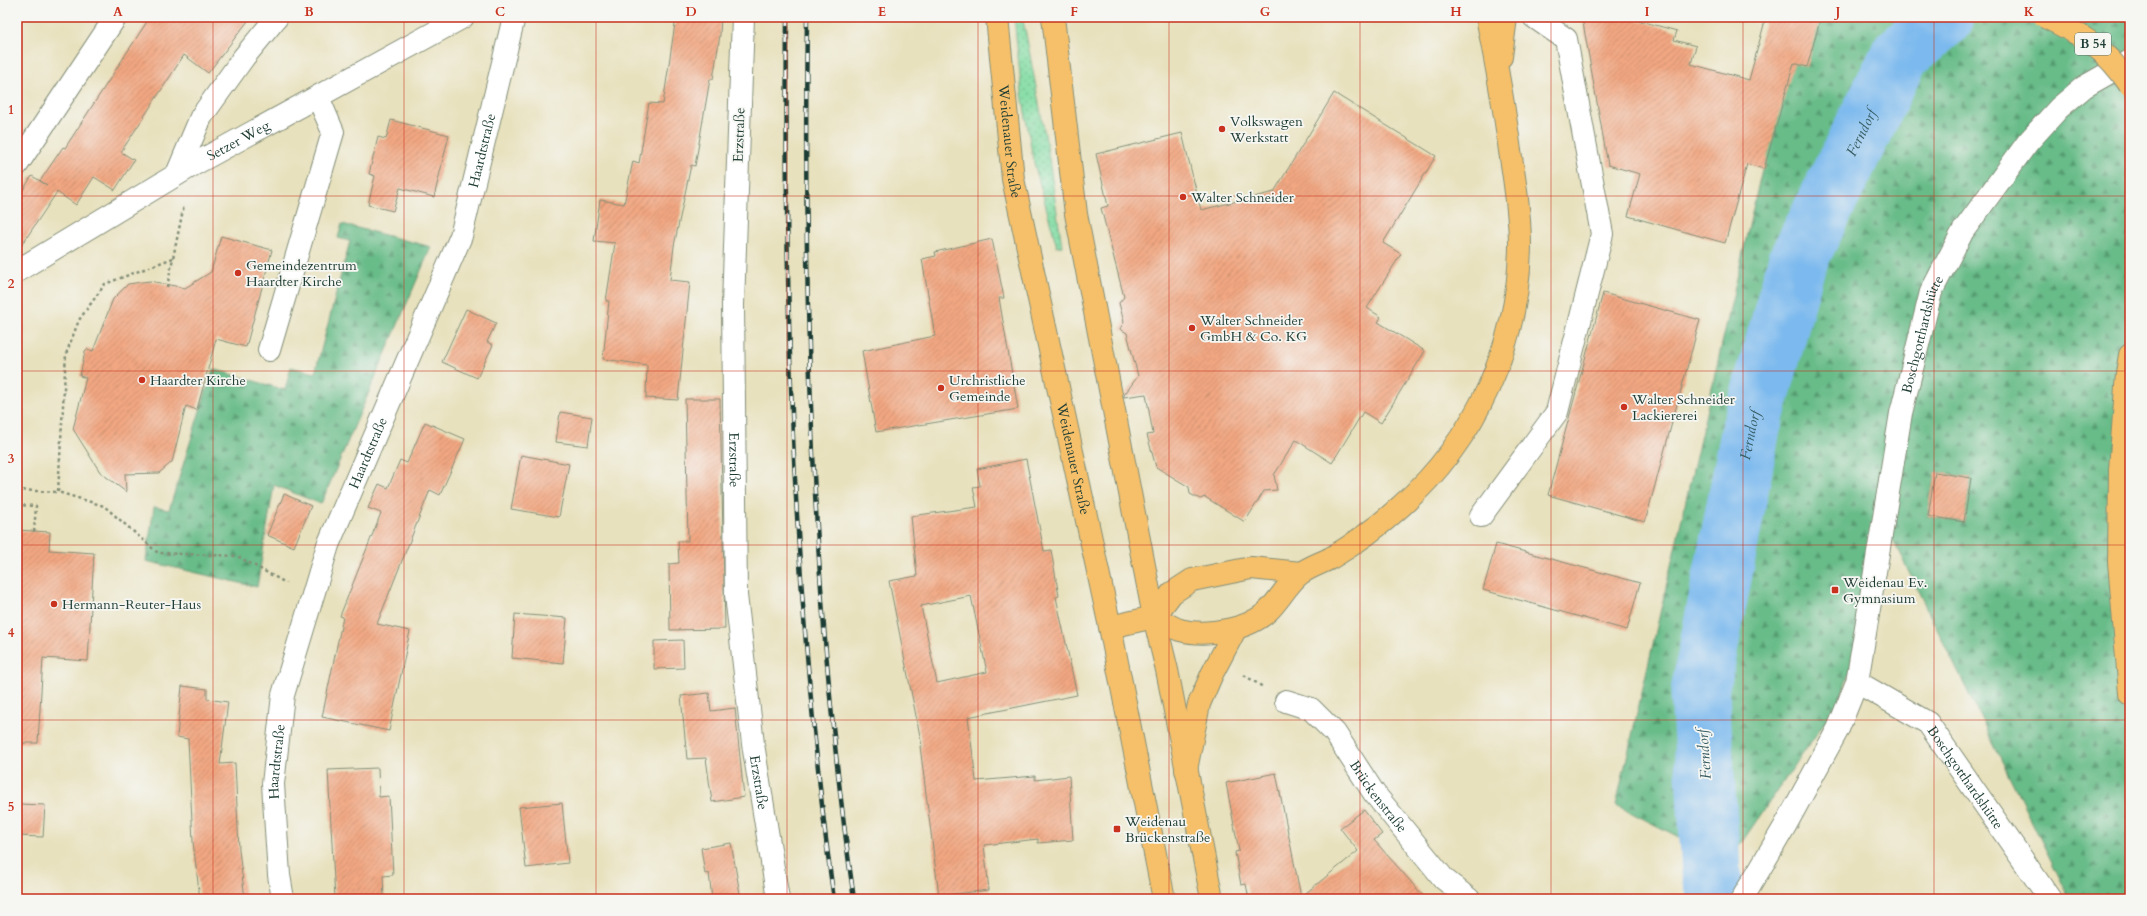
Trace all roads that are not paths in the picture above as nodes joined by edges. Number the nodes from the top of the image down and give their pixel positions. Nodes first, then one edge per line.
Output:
1 (277, 17) edge
2 (463, 17) edge
3 (514, 17) edge
4 (743, 17) edge
5 (997, 17) edge
6 (1053, 17) edge
7 (1487, 17) edge
8 (1506, 17) edge
9 (1534, 17) edge
10 (2044, 17) edge
11 (115, 18) dead end
12 (2130, 61) edge
13 (1499, 72) junction
14 (2130, 85) edge
15 (318, 97) junction
16 (17, 165) edge
17 (184, 170) junction
18 (17, 271) edge
19 (269, 350) dead end
20 (2130, 355) edge
21 (1481, 516) dead end
22 (1301, 573) junction
23 (1154, 617) junction
24 (1110, 626) junction
25 (1235, 630) junction
26 (1857, 682) junction
27 (2130, 694) edge
28 (1286, 701) road end
29 (1186, 770) junction
30 (283, 899) edge
31 (778, 899) edge
32 (1164, 899) edge
33 (1212, 899) edge
34 (1468, 899) edge
35 (1742, 899) edge
36 (2050, 899) edge

1 - 17 street
2 - 15 street, Setzer Weg
3 - 30 street, Haardtstraße
4 - 31 street, Erzstraße
5 - 24 main road, Weidenauer Straße
6 - 23 main road
7 - 13 main road
8 - 13 main road
9 - 21 street
10 - 14 main road, B 54, bridge
11 - 16 street
12 - 26 street, Boschgotthardshütte
13 - 22 main road
15 - 17 street, Setzer Weg
15 - 19 street
17 - 18 street, Setzer Weg
20 - 27 main road
22 - 23 main road
22 - 25 main road
23 - 24 main road
23 - 25 main road
23 - 29 main road
24 - 32 main road, Weidenauer Straße
25 - 29 main road
26 - 35 street, Boschgotthardshütte
26 - 36 street, Boschgotthardshütte
28 - 34 street, Brückenstraße
29 - 33 main road

